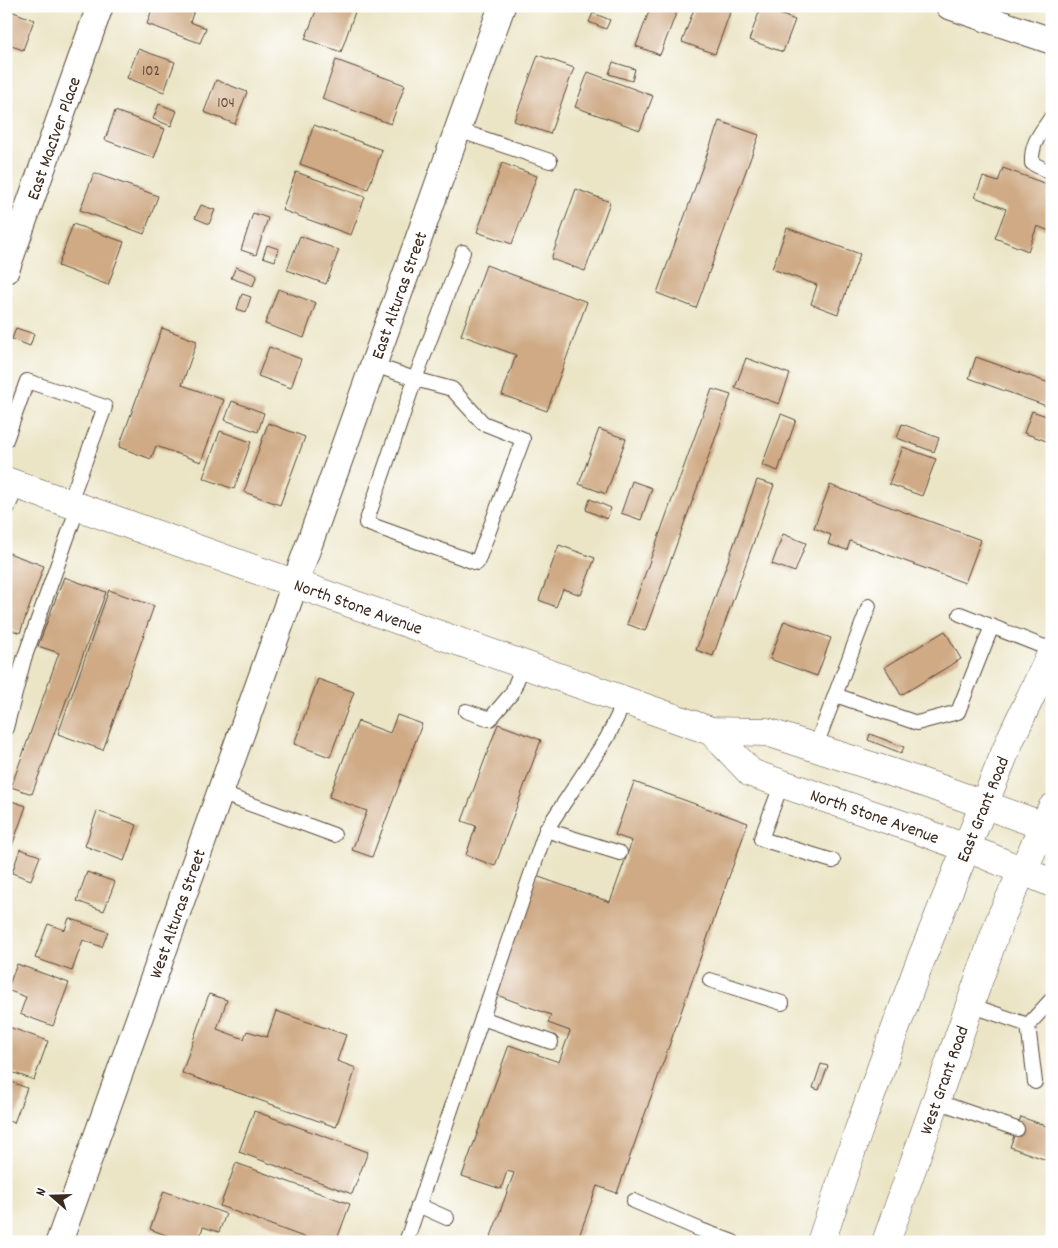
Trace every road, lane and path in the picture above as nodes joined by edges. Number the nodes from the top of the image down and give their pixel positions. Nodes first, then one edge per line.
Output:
1 (100, 6) edge
2 (502, 6) edge
3 (949, 6) edge
4 (1052, 41) edge
5 (1052, 116) edge
6 (458, 130) junction
7 (550, 161) dead end
8 (1052, 174) edge
9 (463, 252) dead end
10 (6, 270) edge
11 (374, 365) junction
12 (415, 379) junction
13 (6, 440) edge
14 (12, 483) edge
15 (73, 505) junction
16 (6, 511) edge
17 (295, 584) junction
18 (869, 606) dead end
19 (960, 614) dead end
20 (992, 626) junction
21 (1052, 651) edge
22 (523, 665) junction
23 (835, 695) junction
24 (625, 701) junction
25 (466, 710) dead end
26 (6, 728) edge
27 (711, 731) junction
28 (815, 748) junction
29 (782, 783) junction
30 (220, 793) junction
31 (984, 804) junction
32 (1049, 821) edge
33 (546, 830) junction
34 (334, 835) dead end
35 (966, 848) junction
36 (620, 853) dead end
37 (833, 861) dead end
38 (1022, 870) junction
39 (1052, 883) edge
40 (710, 980) dead end
41 (1052, 998) edge
42 (782, 1003) dead end
43 (970, 1005) junction
44 (482, 1018) junction
45 (1028, 1025) junction
46 (551, 1042) dead end
47 (1035, 1082) dead end
48 (936, 1101) junction
49 (1017, 1129) dead end
50 (634, 1201) dead end
51 (418, 1205) junction
52 (447, 1218) dead end
53 (59, 1242) edge
54 (406, 1242) edge
55 (733, 1242) edge
56 (821, 1242) edge
57 (886, 1242) edge

1 - 10 street, East MacIver Place
2 - 6 street, East Alturas Street
3 - 4 street
5 - 8 lane
6 - 7 lane
6 - 11 street, East Alturas Street
9 - 12 lane
11 - 12 lane
11 - 17 street, East Alturas Street
12 - 12 lane
13 - 15 lane
14 - 15 main road, North Stone Avenue
14 - 16 lane
15 - 17 main road, North Stone Avenue
15 - 26 lane
17 - 22 main road, North Stone Avenue
17 - 30 street, West Alturas Street
18 - 23 lane
19 - 20 lane
20 - 21 lane
20 - 23 lane
21 - 31 main road, East Grant Road
22 - 24 main road, North Stone Avenue
22 - 25 lane
23 - 28 lane
24 - 27 main road, North Stone Avenue
24 - 33 lane
27 - 28 main road, North Stone Avenue
27 - 29 main road, North Stone Avenue
28 - 31 main road, North Stone Avenue
29 - 35 main road, North Stone Avenue
29 - 37 lane
30 - 34 lane
30 - 53 street, West Alturas Street
31 - 32 main road, North Stone Avenue
31 - 35 main road, East Grant Road
32 - 38 main road
33 - 36 lane
33 - 44 lane
35 - 38 main road, North Stone Avenue
35 - 56 main road, East Grant Road
38 - 39 main road, North Stone Avenue
38 - 43 main road, West Grant Road
40 - 42 lane
41 - 45 lane
43 - 45 lane
43 - 48 main road, West Grant Road
44 - 46 lane
44 - 51 lane
45 - 47 lane
48 - 49 lane
48 - 57 main road, West Grant Road
50 - 55 lane
51 - 52 lane
51 - 54 lane

